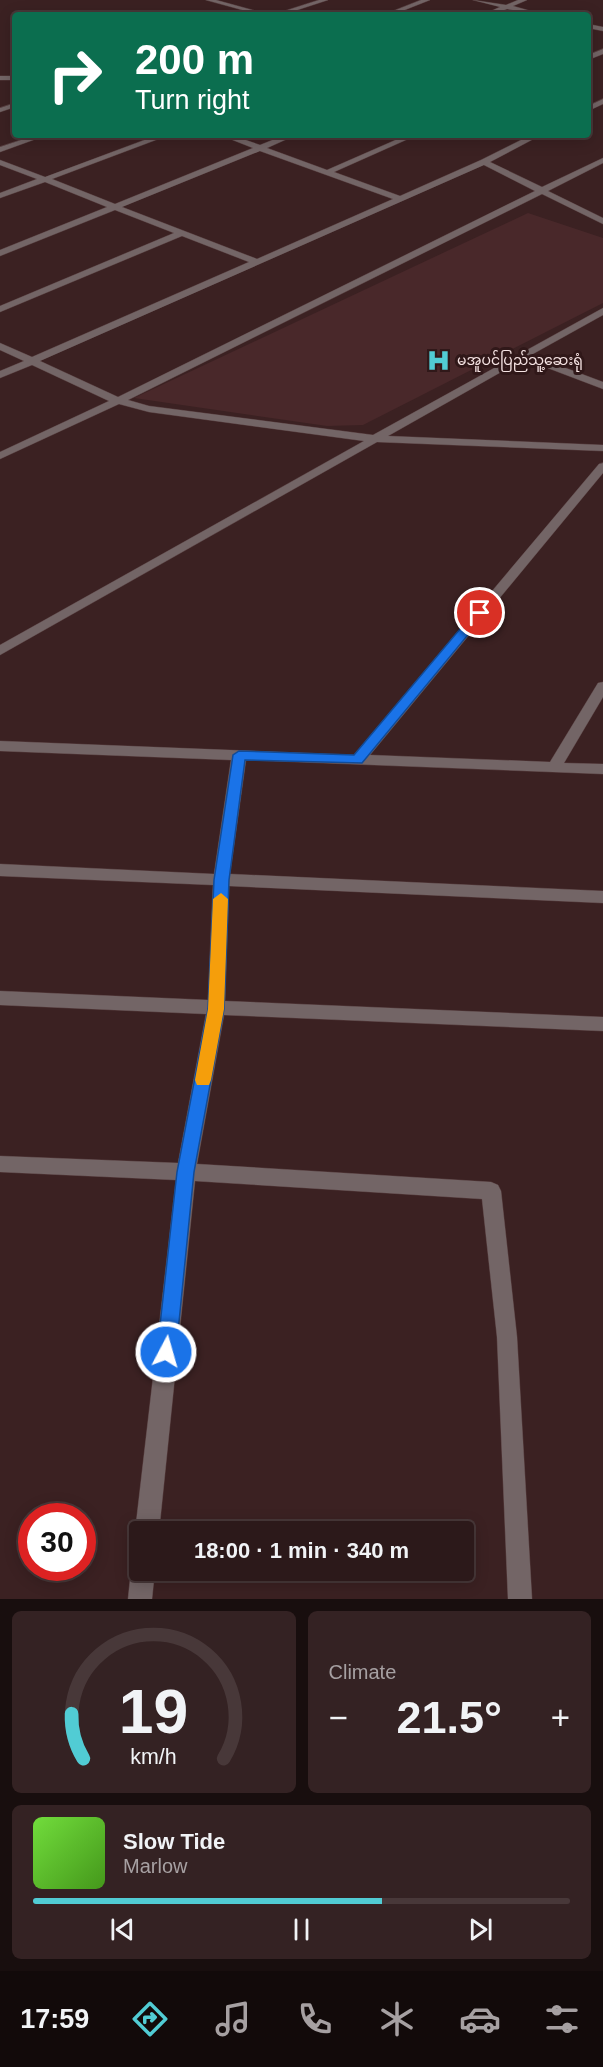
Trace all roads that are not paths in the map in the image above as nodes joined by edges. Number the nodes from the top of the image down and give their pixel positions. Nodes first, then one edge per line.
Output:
1 (208, 0) edge
2 (325, 0) edge
3 (427, 0) edge
4 (476, 0) edge
5 (524, 0) edge
6 (506, 7) junction
7 (256, 12) edge
8 (285, 12) edge
9 (394, 12) edge
10 (493, 12) edge
11 (528, 12) edge
12 (34, 138) edge
13 (157, 138) edge
14 (233, 138) edge
15 (285, 138) edge
16 (406, 138) edge
17 (531, 138) edge
18 (261, 148) junction
19 (0, 150) edge
20 (603, 160) edge
21 (0, 162) edge
22 (484, 162) junction
23 (328, 172) junction
24 (45, 180) junction
25 (546, 191) junction
26 (0, 196) edge
27 (400, 199) junction
28 (114, 207) junction
29 (603, 221) edge
30 (181, 232) junction
31 (0, 253) edge
32 (257, 262) junction
33 (0, 309) edge
34 (603, 311) edge
35 (0, 346) edge
36 (524, 356) junction
37 (32, 361) junction
38 (0, 375) edge
39 (603, 386) edge
40 (118, 401) junction
41 (375, 439) junction
42 (603, 448) edge
43 (0, 456) edge
44 (603, 465) edge
45 (0, 651) edge
46 (603, 686) edge
47 (0, 746) edge
48 (239, 755) junction
49 (358, 760) junction
50 (554, 767) junction
51 (603, 769) edge
52 (0, 870) edge
53 (221, 880) junction
54 (603, 897) edge
55 (0, 998) edge
56 (216, 1009) junction
57 (603, 1024) edge
58 (0, 1164) edge
59 (186, 1172) junction
60 (148, 1521) edge
61 (142, 1581) edge
62 (140, 1599) edge
63 (520, 1599) edge

1 - 7 street
2 - 8 street
3 - 9 street
4 - 6 street
5 - 6 street
6 - 10 street
6 - 11 street
12 - 19 street
13 - 24 street
14 - 18 street
15 - 18 street
16 - 23 street
17 - 22 street
18 - 23 street
18 - 28 street
20 - 25 street
21 - 24 street
22 - 25 street
22 - 27 street
23 - 27 street
24 - 26 street
24 - 28 street
25 - 29 street
25 - 40 street
27 - 32 street
28 - 30 street
28 - 31 street
30 - 32 street
30 - 33 street
32 - 37 street
34 - 36 street
35 - 37 street
36 - 39 street
36 - 41 street
37 - 38 street
37 - 40 street
40 - 41 street
40 - 43 street
41 - 42 street
41 - 45 street
44 - 49 street
46 - 50 street
47 - 48 street
48 - 49 street
48 - 53 street
49 - 50 street
50 - 51 street
52 - 53 street
53 - 54 street
53 - 56 street
55 - 56 street
56 - 57 street
56 - 59 street
58 - 59 street
59 - 60 street
59 - 63 street
61 - 62 street

